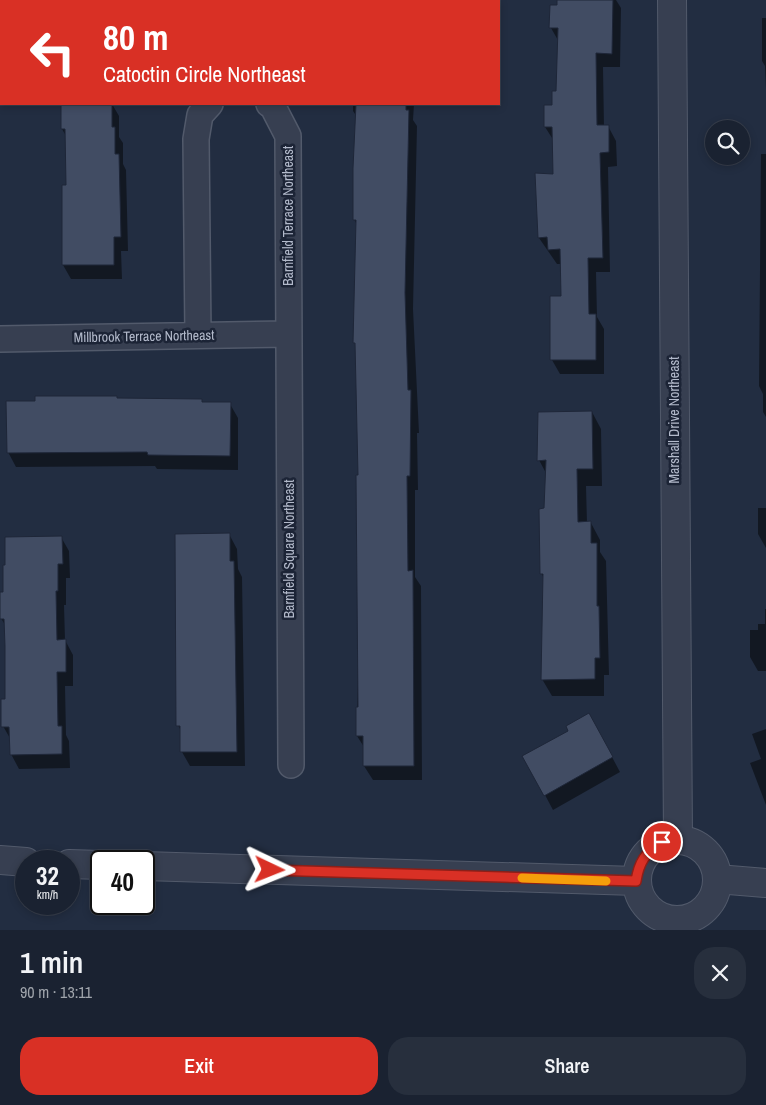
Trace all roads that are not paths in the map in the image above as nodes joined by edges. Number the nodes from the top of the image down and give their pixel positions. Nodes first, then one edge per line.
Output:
1 (672, 0) edge
2 (209, 105) edge
3 (272, 105) edge
4 (288, 334) junction
5 (198, 335) junction
6 (0, 339) edge
7 (291, 765) dead end
8 (678, 839) junction
9 (0, 860) edge
10 (15, 861) edge
11 (155, 866) edge
12 (717, 879) junction
13 (636, 881) junction
14 (766, 883) edge
15 (677, 925) edge

1 - 8 street, Marshall Drive Northeast
2 - 5 street
3 - 4 street, Barnfield Terrace Northeast
4 - 5 street, Millbrook Terrace Northeast
4 - 7 street, Barnfield Square Northeast
5 - 6 street, Millbrook Terrace Northeast
8 - 12 street
8 - 13 street
9 - 10 street
11 - 13 street
12 - 14 street
12 - 15 street
13 - 15 street

